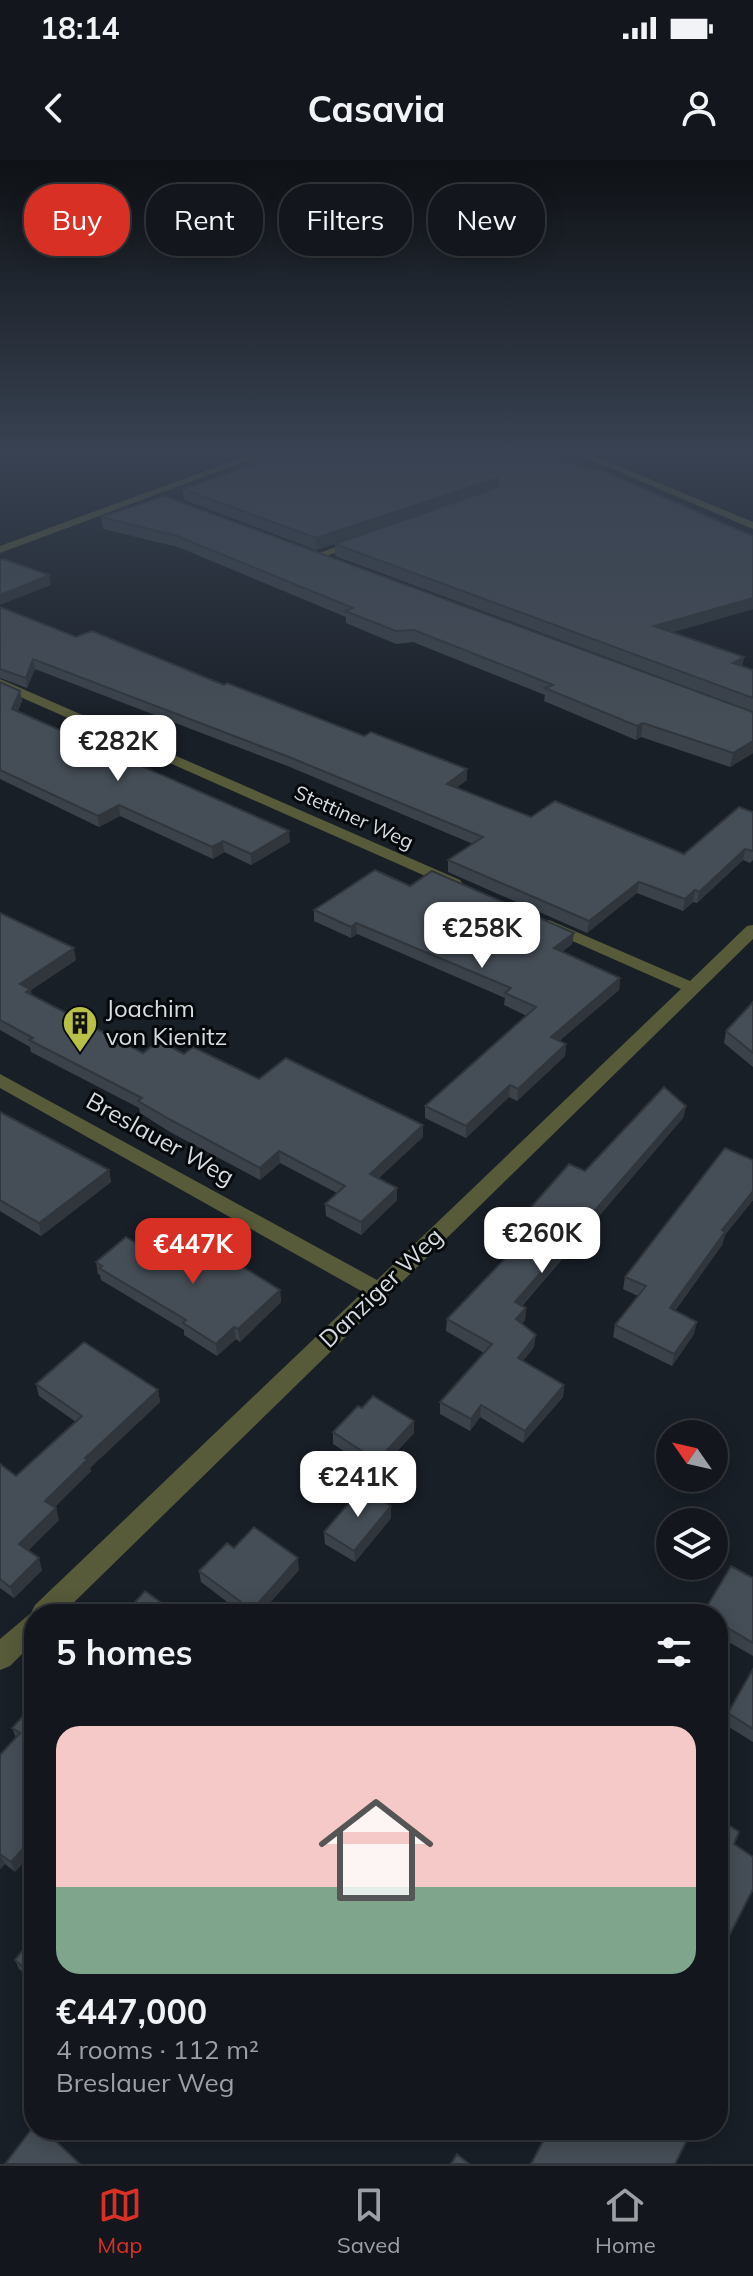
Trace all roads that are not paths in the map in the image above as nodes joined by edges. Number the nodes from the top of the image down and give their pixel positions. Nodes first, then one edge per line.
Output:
1 (347, 545) edge
2 (341, 565) edge
3 (0, 683) edge
4 (465, 887) edge
5 (531, 917) edge
6 (753, 930) edge
7 (693, 988) junction
8 (0, 1080) edge
9 (379, 1291) junction
10 (54, 1604) edge
11 (24, 1634) edge
12 (0, 1657) edge

1 - 2 street
3 - 4 street, Stettiner Weg
5 - 7 street
6 - 7 street, Danziger Weg
7 - 9 street, Danziger Weg
8 - 9 street, Breslauer Weg
9 - 10 street, Danziger Weg
11 - 12 street

